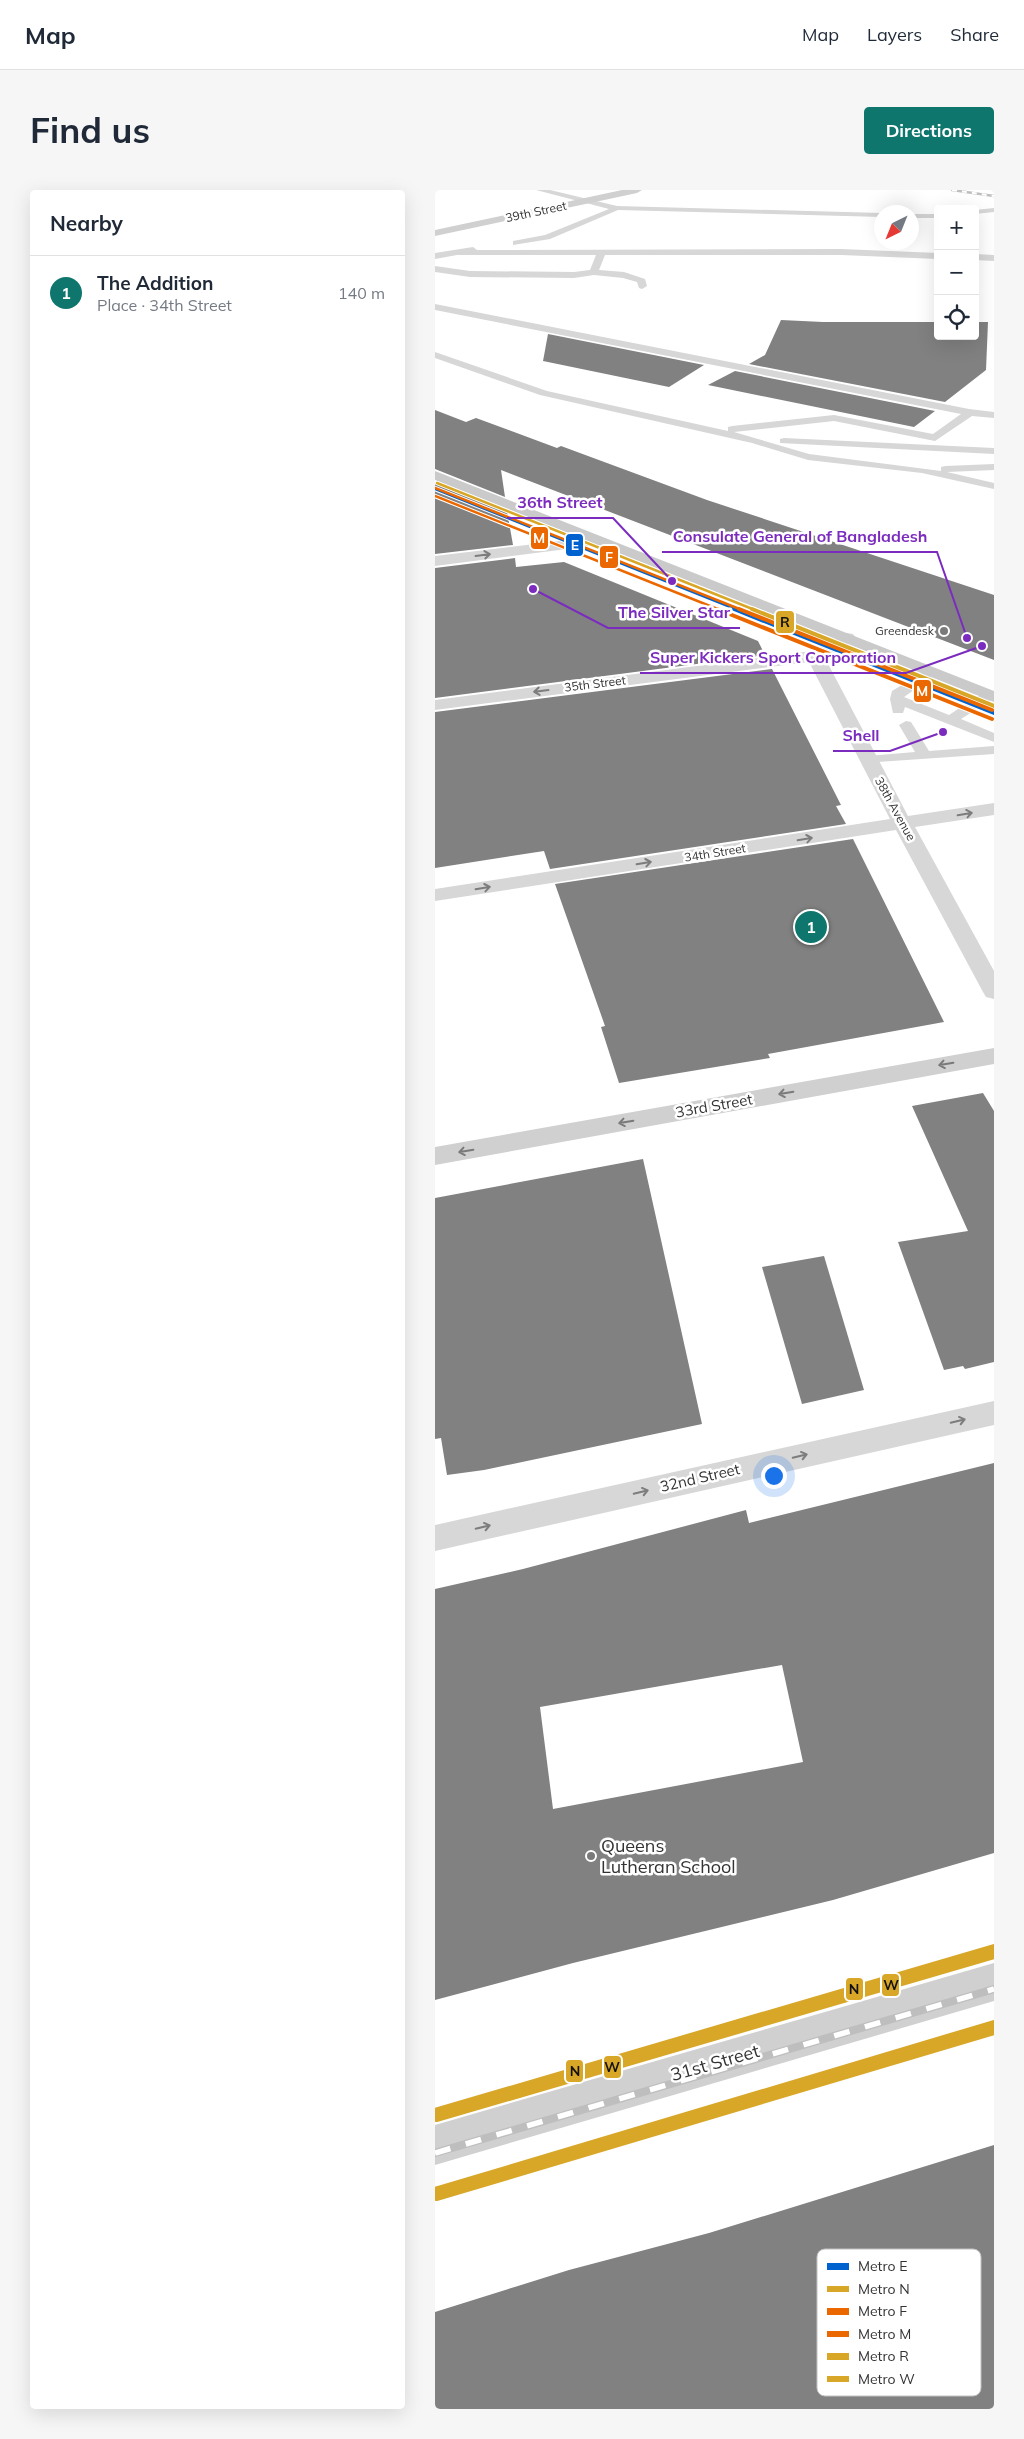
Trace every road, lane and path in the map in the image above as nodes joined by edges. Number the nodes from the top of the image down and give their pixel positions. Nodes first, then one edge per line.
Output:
1 (540, 190) edge
2 (637, 190) edge
3 (617, 208) junction
4 (994, 210) edge
5 (979, 212) edge
6 (874, 215) edge
7 (919, 216) edge
8 (934, 216) edge
9 (435, 233) edge
10 (547, 237) junction
11 (602, 252) junction
12 (459, 253) junction
13 (553, 253) junction
14 (435, 256) edge
15 (934, 256) edge
16 (979, 258) edge
17 (994, 258) edge
18 (435, 270) edge
19 (593, 272) junction
20 (642, 286) dead end
21 (435, 307) edge
22 (435, 356) edge
23 (970, 412) junction
24 (994, 415) edge
25 (714, 431) junction
26 (755, 440) junction
27 (937, 443) junction
28 (994, 451) edge
29 (994, 467) edge
30 (922, 470) junction
31 (435, 475) edge
32 (994, 486) edge
33 (600, 541) junction
34 (435, 561) edge
35 (847, 638) junction
36 (815, 656) junction
37 (930, 672) junction
38 (991, 696) edge
39 (435, 705) edge
40 (950, 720) junction
41 (906, 725) dead end
42 (994, 738) edge
43 (994, 750) edge
44 (924, 755) junction
45 (868, 760) junction
46 (994, 809) edge
47 (904, 824) junction
48 (435, 895) edge
49 (994, 992) edge
50 (994, 1056) edge
51 (435, 1156) edge
52 (994, 1413) edge
53 (435, 1538) edge
54 (994, 1982) edge
55 (435, 2145) edge

1 - 3 lane
2 - 9 main road, 39th Street
3 - 6 lane
3 - 10 lane
4 - 5 lane
7 - 8 lane
10 - 12 lane
10 - 13 lane
11 - 13 lane
11 - 15 lane
11 - 19 lane
12 - 13 lane
12 - 14 lane
16 - 17 lane
18 - 19 lane
19 - 20 lane
21 - 23 lane
22 - 25 lane
23 - 24 lane
23 - 27 lane
25 - 26 lane
25 - 27 lane
26 - 27 lane
26 - 30 lane
27 - 28 lane
29 - 30 lane
30 - 32 lane
31 - 33 main road
34 -> 33 street
33 - 35 main road
35 - 36 street
35 - 37 main road
36 -> 39 street, 35th Street
36 - 45 street, 38th Avenue
37 - 38 main road
37 - 40 lane
38 - 40 lane
40 - 42 lane
41 - 44 lane
43 - 44 lane
44 - 45 lane
45 - 47 street, 38th Avenue
47 -> 46 street, 34th Street
48 -> 47 street, 34th Street
47 - 49 street, 38th Avenue
50 -> 51 main road, 33rd Street
53 -> 52 street, 32nd Street
54 - 55 main road, 31st Street

